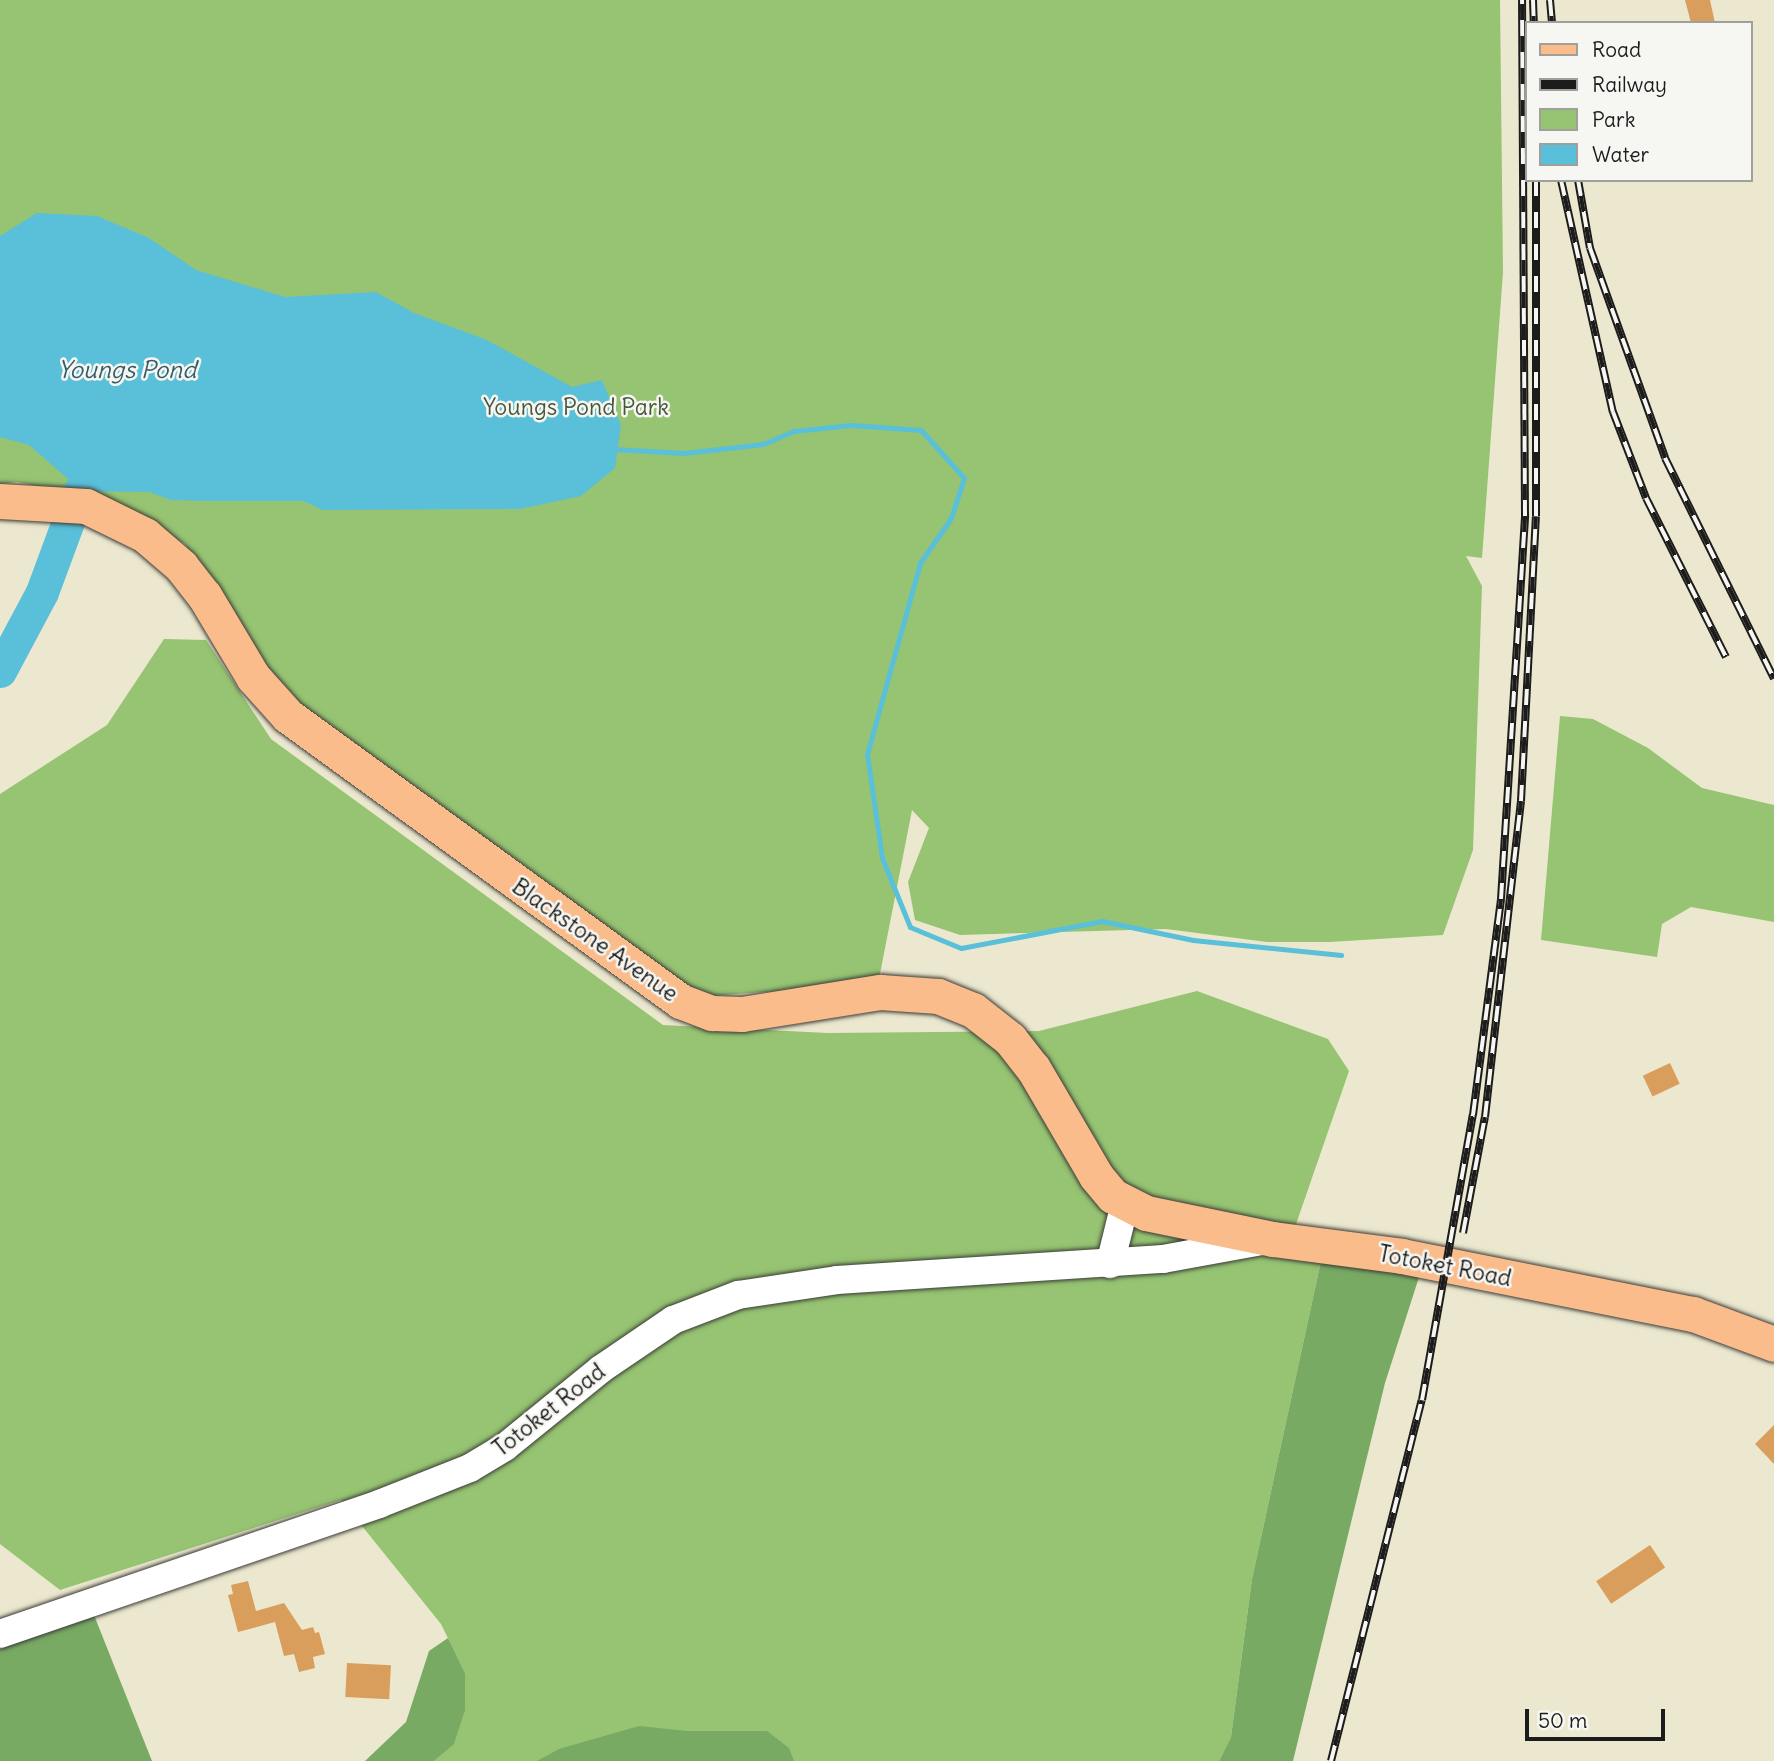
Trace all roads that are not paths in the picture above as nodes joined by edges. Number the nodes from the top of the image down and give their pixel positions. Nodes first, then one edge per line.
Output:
1 (0, 501) edge
2 (1125, 1204) junction
3 (1273, 1238) junction
4 (1110, 1264) junction
5 (1774, 1344) edge
6 (0, 1634) edge

1 - 2 main road, Blackstone Avenue
2 - 3 main road, Blackstone Avenue
2 - 4 street
3 - 4 street, Totoket Road
3 - 5 main road, Totoket Road
4 - 6 street, Totoket Road

